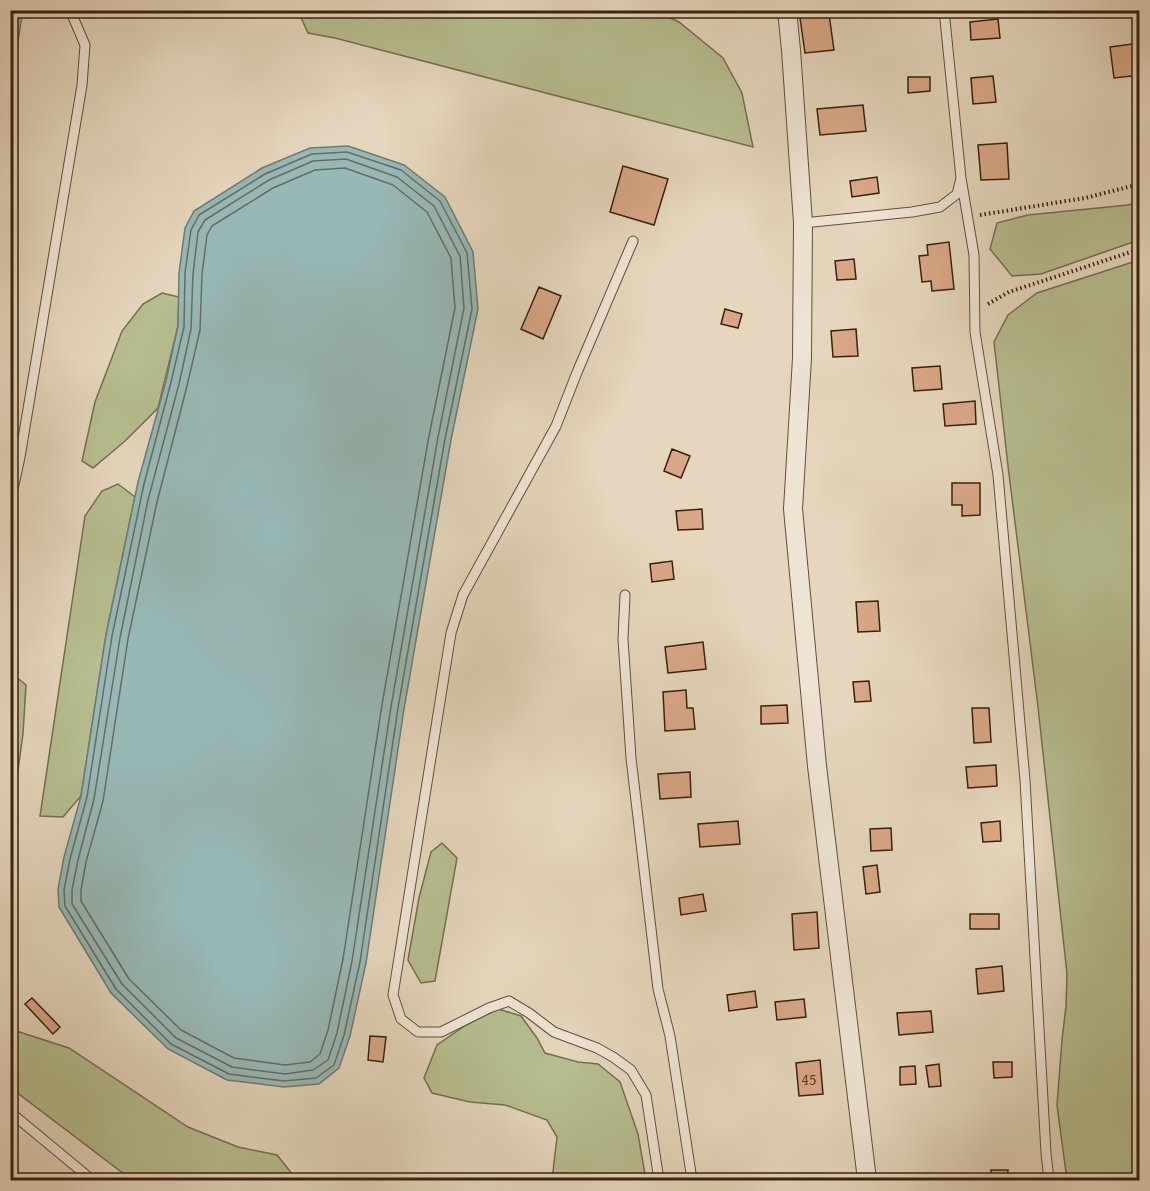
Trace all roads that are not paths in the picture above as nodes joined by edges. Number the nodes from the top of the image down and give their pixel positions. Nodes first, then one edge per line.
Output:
1 (70, 10) edge
2 (787, 10) edge
3 (944, 10) edge
4 (961, 178) junction
5 (803, 223) junction
6 (633, 241) dead end
7 (14, 471) edge
8 (10, 503) edge
9 (625, 595) dead end
10 (10, 1112) edge
11 (92, 1180) edge
12 (659, 1180) edge
13 (692, 1180) edge
14 (867, 1180) edge
15 (1049, 1180) edge

1 - 7 lane
2 - 5 street
3 - 4 lane
4 - 5 lane
4 - 15 lane
5 - 14 street
6 - 12 lane
7 - 8 lane
9 - 13 lane
10 - 11 lane

